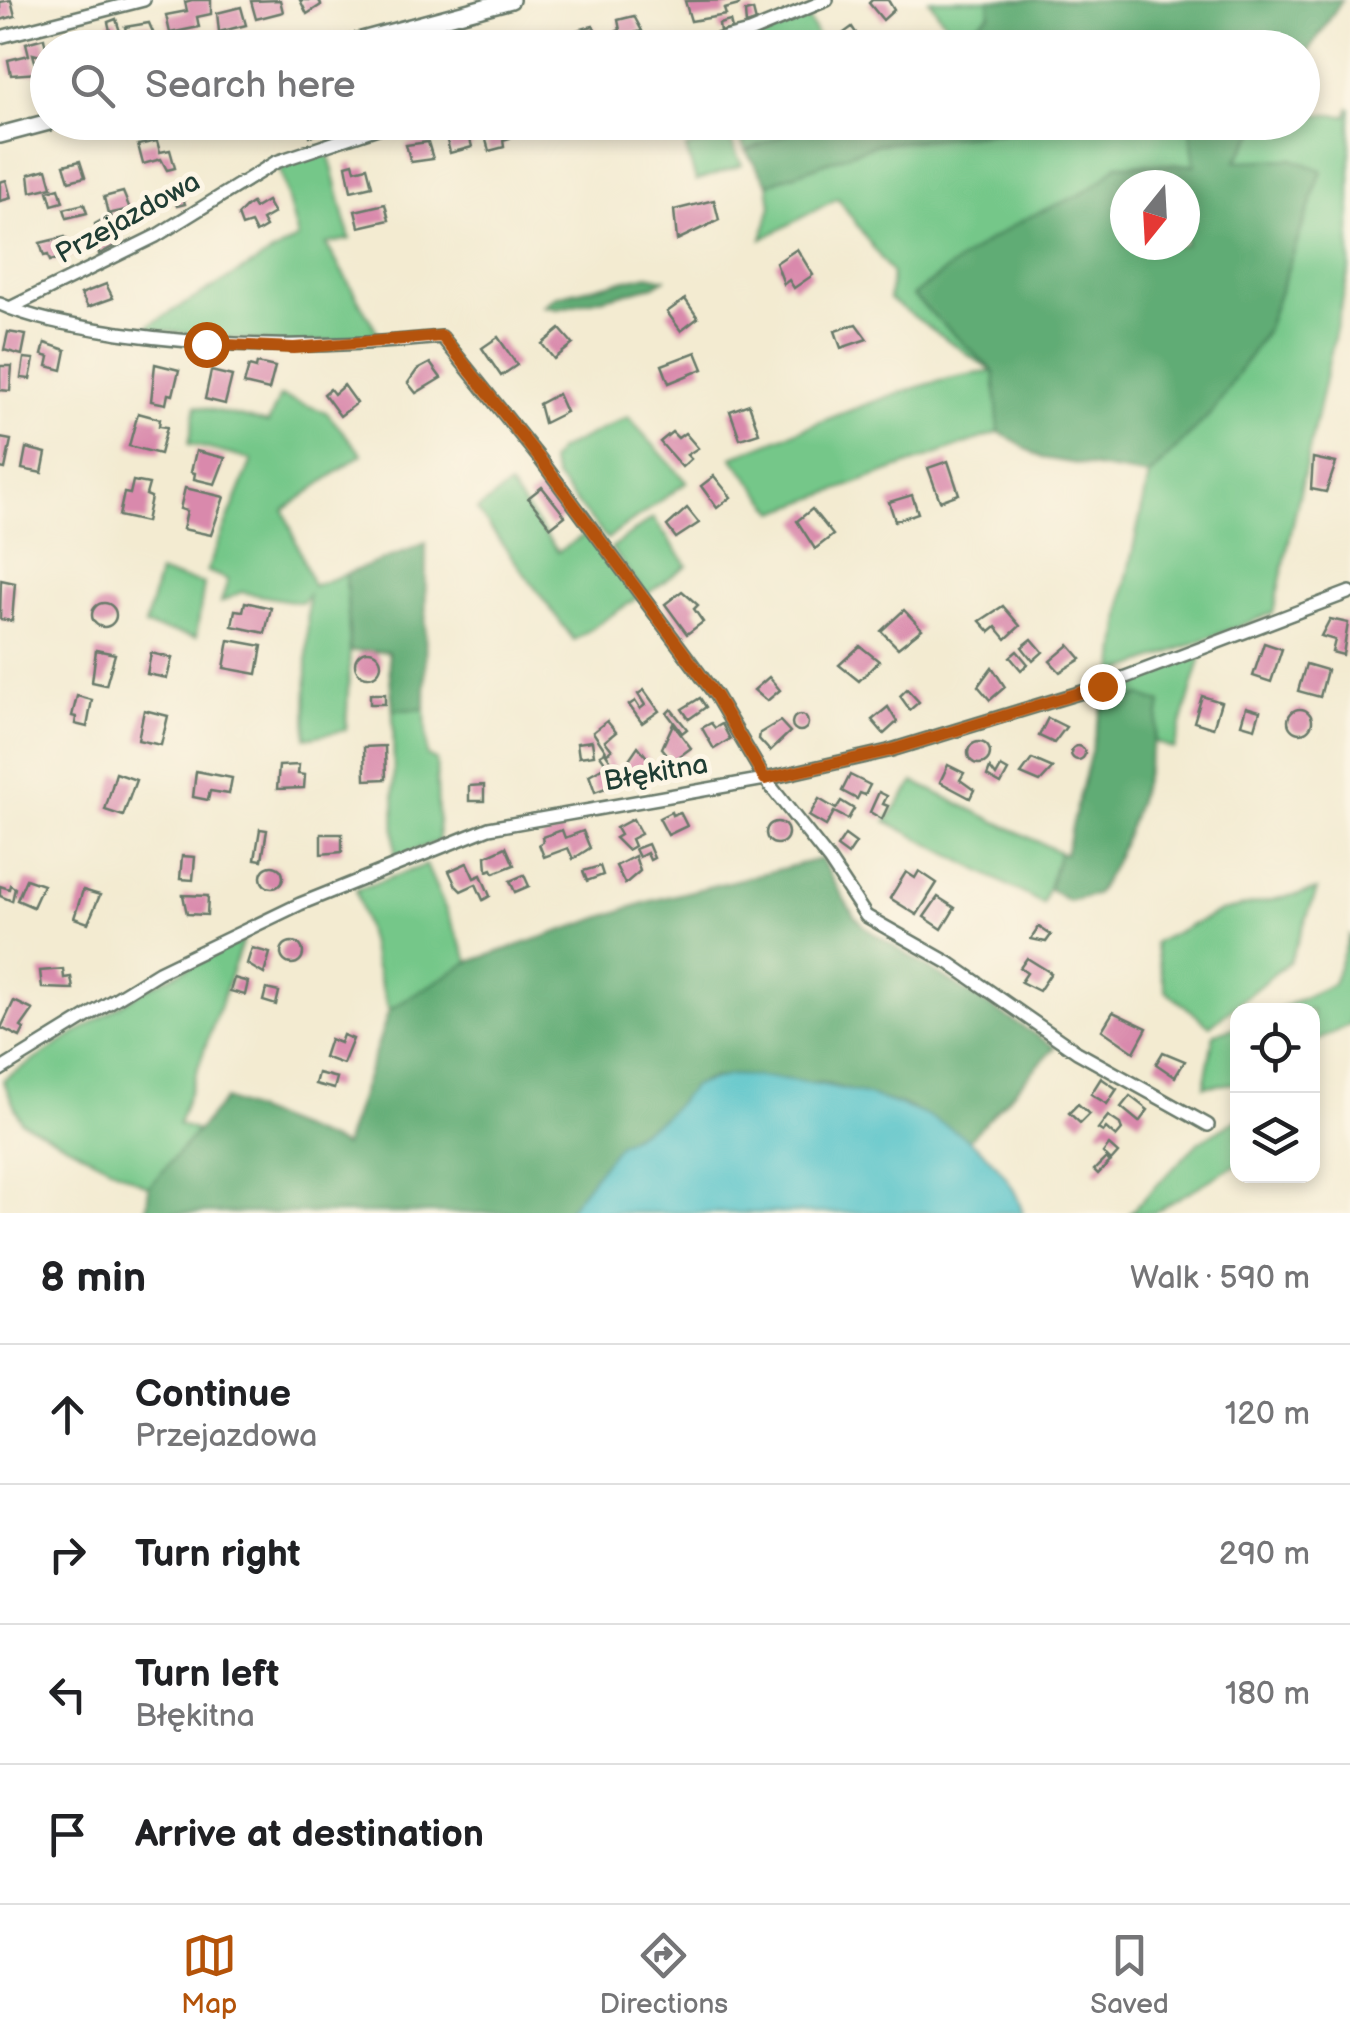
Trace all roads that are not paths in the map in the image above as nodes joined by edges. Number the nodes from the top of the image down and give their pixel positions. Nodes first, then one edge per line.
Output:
1 (144, 0) edge
2 (511, 0) edge
3 (827, 0) edge
4 (114, 4) edge
5 (399, 30) edge
6 (754, 30) edge
7 (0, 37) edge
8 (30, 127) edge
9 (0, 135) edge
10 (342, 140) edge
11 (5, 306) edge
12 (1350, 592) edge
13 (765, 779) junction
14 (0, 1070) edge
15 (1208, 1125) dead end

1 - 4 street
2 - 5 street
3 - 6 street
4 - 7 street
8 - 9 street
10 - 11 street, Przejazdowa
11 - 13 street, Przejazdowa
12 - 13 street, Błękitna
13 - 14 street, Błękitna
13 - 15 street

